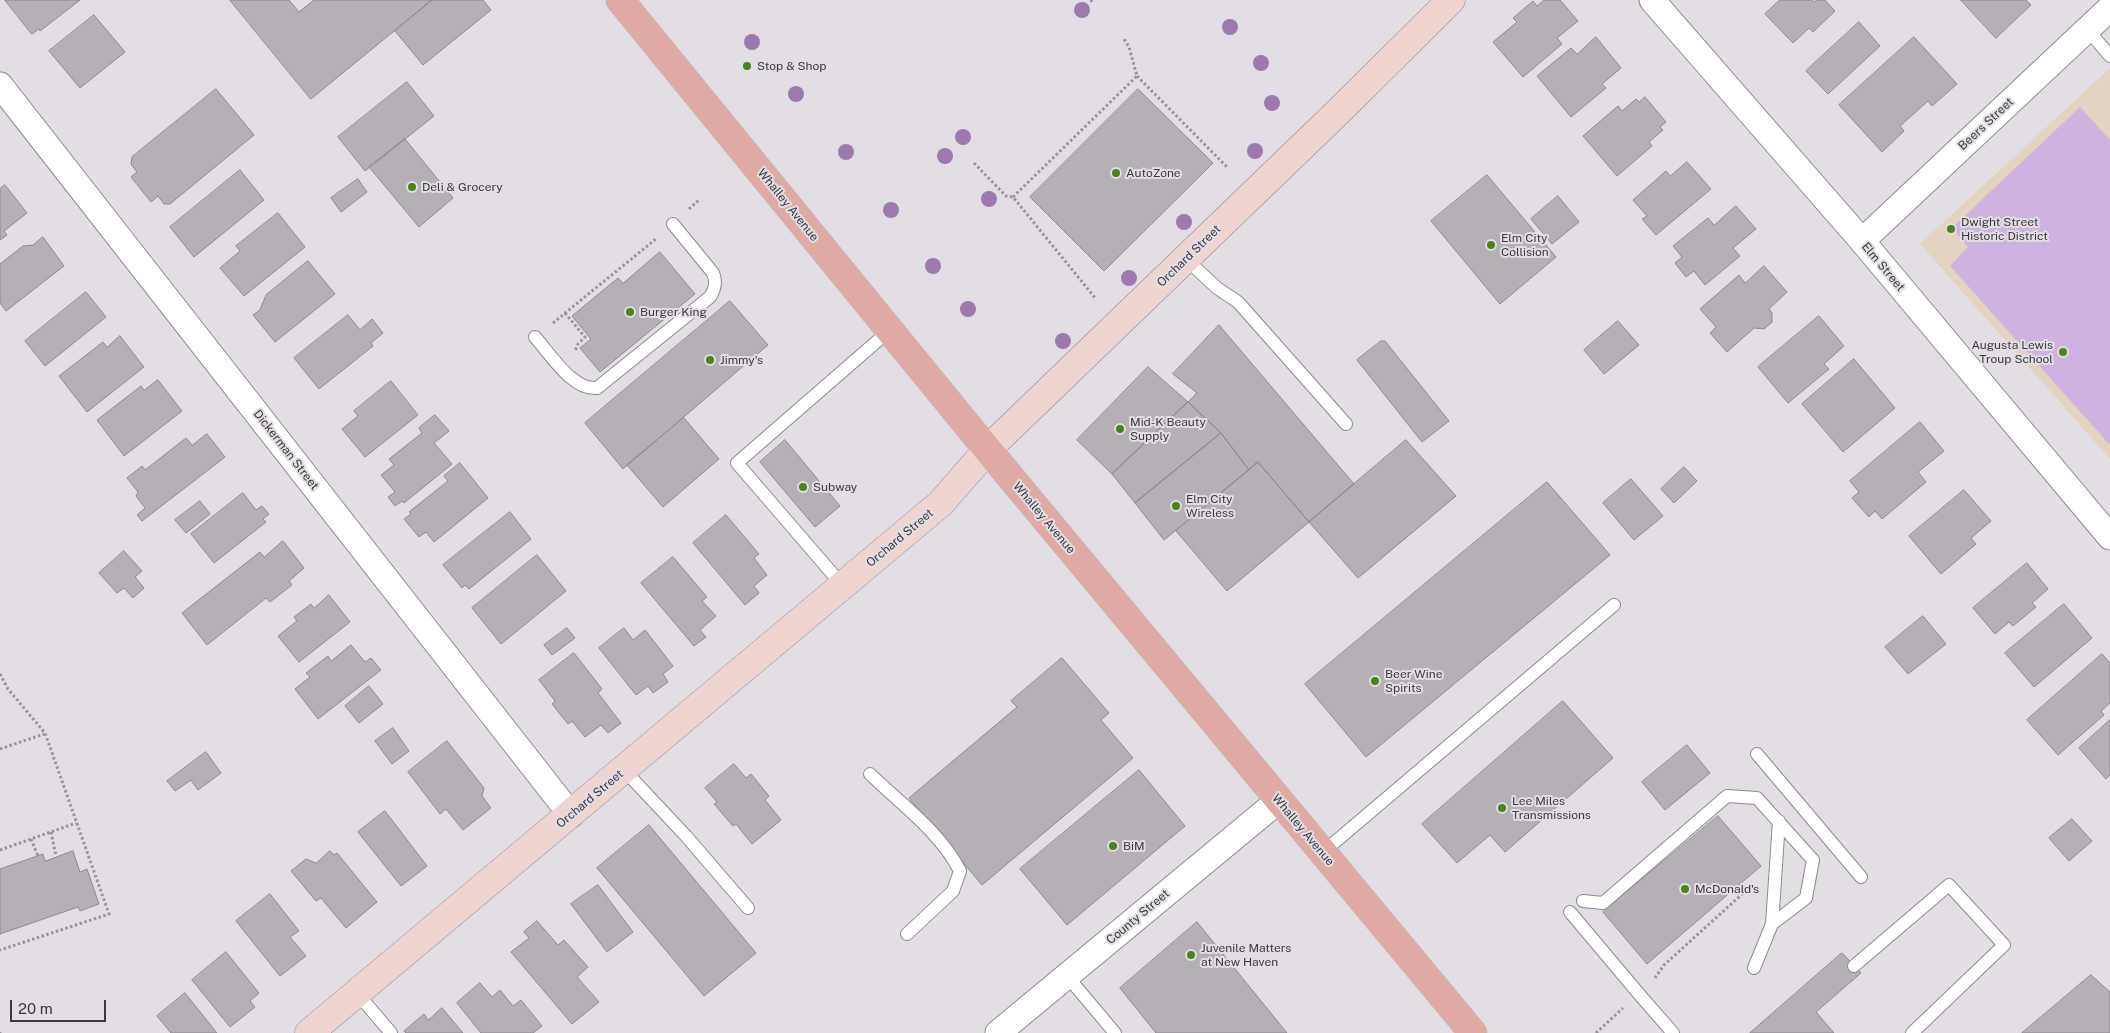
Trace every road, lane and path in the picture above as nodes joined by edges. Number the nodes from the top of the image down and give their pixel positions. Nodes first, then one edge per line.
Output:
1 (620, 0) edge
2 (1451, 0) edge
3 (1652, 0) edge
4 (2110, 8) edge
5 (2087, 29) junction
6 (1124, 39) dead end
7 (2110, 56) edge
8 (1137, 76) junction
9 (0, 85) edge
10 (974, 163) dead end
11 (1227, 167) dead end
12 (1013, 197) junction
13 (700, 200) dead end
14 (673, 224) junction
15 (1862, 241) junction
16 (1186, 259) junction
17 (1096, 300) dead end
18 (565, 313) junction
19 (890, 330) junction
20 (536, 337) joint
21 (566, 372) junction
22 (1346, 424) dead end
23 (988, 449) junction
24 (2110, 537) edge
25 (843, 586) junction
26 (1614, 605) dead end
27 (0, 674) edge
28 (45, 734) junction
29 (0, 749) edge
30 (1757, 754) dead end
31 (624, 770) junction
32 (870, 774) dead end
33 (1278, 801) junction
34 (572, 815) junction
35 (1779, 821) junction
36 (76, 823) junction
37 (51, 832) junction
38 (31, 839) junction
39 (0, 850) edge
40 (1322, 854) junction
41 (38, 856) dead end
42 (56, 856) dead end
43 (1861, 877) dead end
44 (1755, 883) dead end
45 (1583, 901) dead end
46 (748, 908) dead end
47 (1570, 912) dead end
48 (1772, 924) junction
49 (907, 934) dead end
50 (0, 950) edge
51 (1854, 966) dead end
52 (1754, 968) dead end
53 (1067, 976) junction
54 (1654, 979) dead end
55 (357, 993) junction
56 (1629, 1002) dead end
57 (309, 1033) edge
58 (391, 1033) edge
59 (998, 1033) edge
60 (1115, 1033) edge
61 (1473, 1033) edge
62 (1596, 1033) edge
63 (1674, 1033) edge
64 (1912, 1033) edge

1 - 19 main road, Whalley Avenue
2 - 16 main road, Orchard Street
3 - 15 street, Elm Street
4 - 5 street, Beers Street
5 - 7 lane
5 - 15 street, Beers Street
6 - 8 path
8 - 11 path
8 - 12 path
9 - 34 street, Dickerman Street
10 - 12 path
12 - 17 path
13 - 14 path
14 - 18 path
14 - 21 lane
15 - 24 street, Elm Street
16 - 22 lane
16 - 23 main road, Orchard Street
18 - 20 path
18 - 21 path
19 - 23 main road, Whalley Avenue
19 - 25 lane
20 - 21 lane
23 - 25 main road, Orchard Street
23 - 33 main road, Whalley Avenue
25 - 31 main road, Orchard Street
26 - 40 lane
27 - 28 path
28 - 29 path
28 - 36 path
30 - 43 lane
31 - 34 main road, Orchard Street
31 - 46 lane
32 - 49 lane
33 - 40 main road, Whalley Avenue
33 - 53 street, County Street
34 - 55 main road, Orchard Street
35 - 45 lane
35 - 48 lane
35 - 48 lane
36 - 37 path
36 - 50 path
37 - 38 path
37 - 42 path
38 - 39 path
38 - 41 path
40 - 61 main road, Whalley Avenue
44 - 54 path
47 - 63 lane
48 - 52 lane
51 - 64 lane
53 - 59 street, County Street
53 - 60 lane
55 - 57 main road, Orchard Street
55 - 58 lane
56 - 62 path

